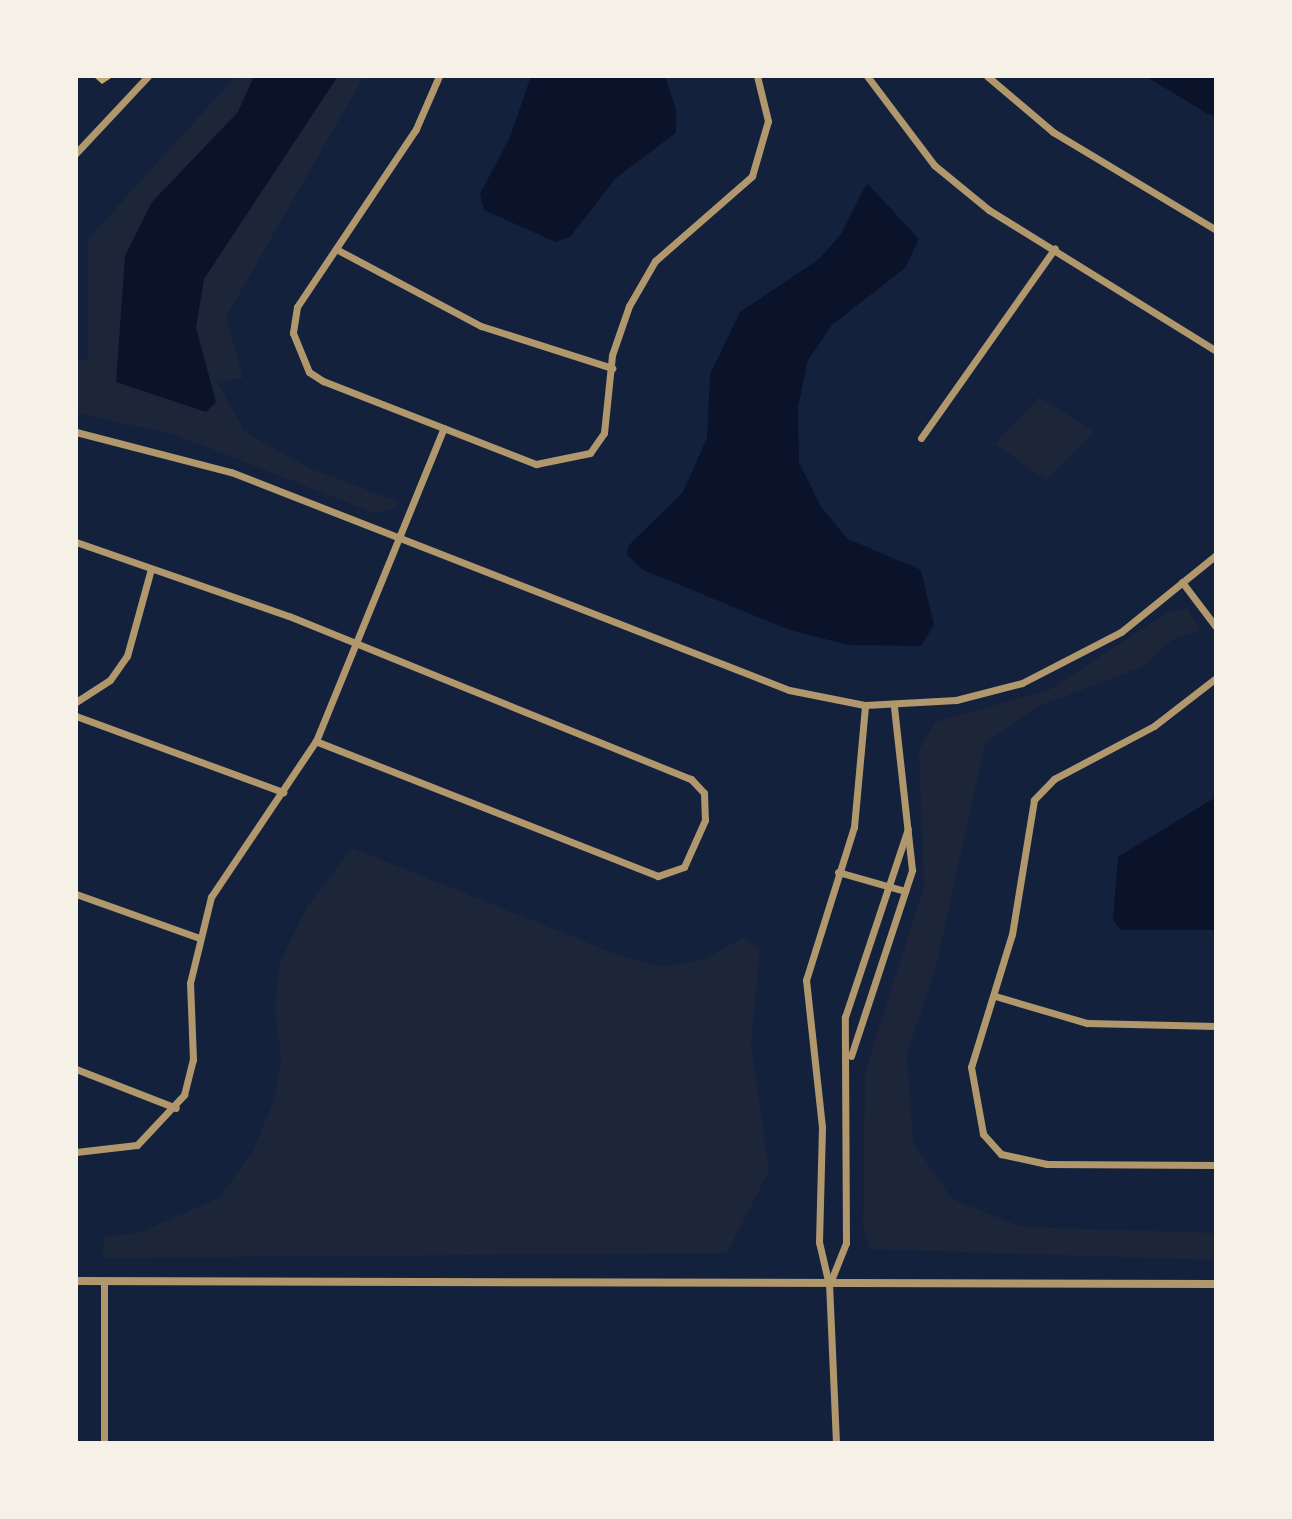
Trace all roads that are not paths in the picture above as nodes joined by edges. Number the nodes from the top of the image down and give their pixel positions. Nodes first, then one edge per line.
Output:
1 (148, 76) edge
2 (439, 76) edge
3 (757, 76) edge
4 (867, 76) edge
5 (987, 76) edge
6 (76, 153) edge
7 (1216, 230) edge
8 (1055, 248) junction
9 (336, 249) junction
10 (1216, 351) edge
11 (612, 368) junction
12 (444, 428) junction
13 (76, 432) edge
14 (921, 438) dead end
15 (402, 535) junction
16 (76, 542) edge
17 (1216, 555) edge
18 (151, 569) junction
19 (1182, 582) junction
20 (1216, 627) edge
21 (356, 643) junction
22 (1216, 678) edge
23 (76, 702) edge
24 (865, 705) junction
25 (894, 706) junction
26 (76, 716) edge
27 (316, 741) junction
28 (283, 792) junction
29 (908, 829) junction
30 (838, 872) junction
31 (886, 886) junction
32 (905, 891) junction
33 (76, 894) edge
34 (197, 937) junction
35 (995, 996) junction
36 (1216, 1026) edge
37 (849, 1063) junction
38 (76, 1069) edge
39 (176, 1108) junction
40 (76, 1152) edge
41 (1216, 1165) edge
42 (76, 1281) edge
43 (104, 1281) junction
44 (1216, 1284) edge
45 (829, 1285) junction
46 (104, 1443) edge
47 (836, 1443) edge

1 - 6 street
2 - 9 street
3 - 11 street
4 - 8 street
5 - 7 street
8 - 10 street
8 - 14 street
9 - 11 street
9 - 12 street
11 - 12 street
12 - 15 street
13 - 15 street
15 - 21 street
15 - 24 street
16 - 18 street
17 - 19 street
18 - 21 street
18 - 23 street
19 - 20 street
19 - 25 street
21 - 27 street
21 - 27 street
22 - 35 street
24 - 25 street
24 - 30 street
25 - 29 street
26 - 28 street
27 - 28 street
28 - 34 street
29 - 31 street
29 - 32 street
30 - 31 street
30 - 45 street
31 - 32 street
31 - 37 street
32 - 37 street
33 - 34 street
34 - 39 street
35 - 36 street
35 - 41 street
37 - 45 street
38 - 39 street
39 - 40 street
42 - 43 street
43 - 45 street
43 - 46 street
44 - 45 street
45 - 47 street

